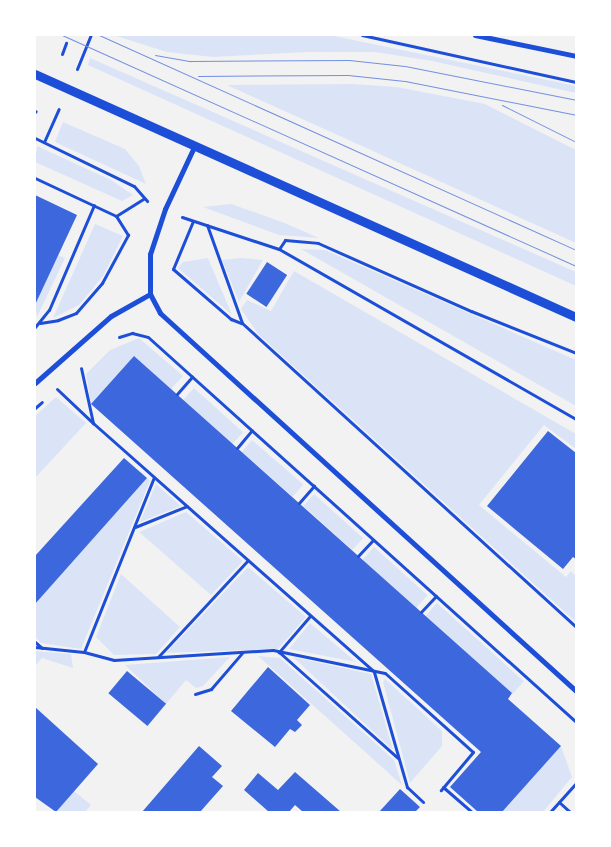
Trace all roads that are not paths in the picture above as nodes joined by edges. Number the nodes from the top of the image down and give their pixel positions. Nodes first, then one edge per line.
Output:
1 (475, 35) edge
2 (576, 56) edge
3 (35, 74) edge
4 (194, 147) junction
5 (150, 294) junction
6 (576, 317) edge
7 (35, 383) edge
8 (576, 691) edge

1 - 2 street
3 - 4 street
4 - 5 street
4 - 6 street
5 - 7 street
5 - 8 street

